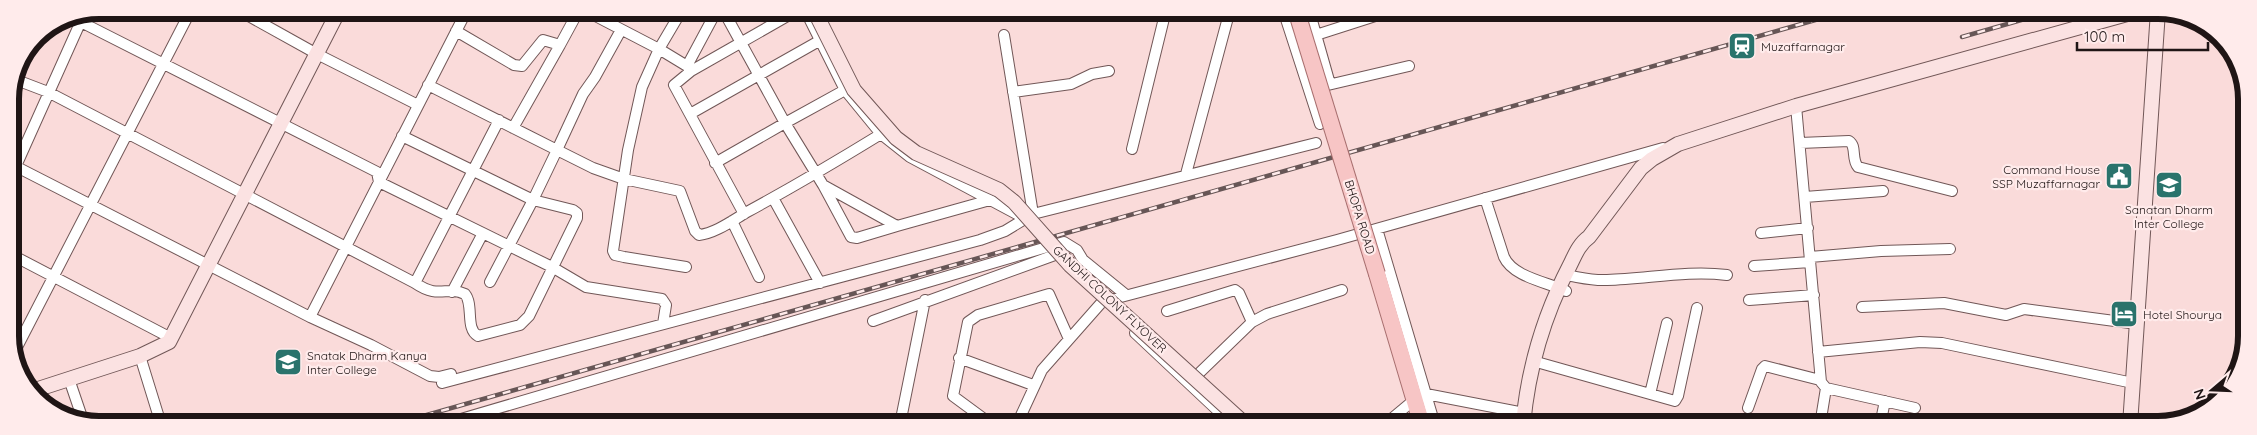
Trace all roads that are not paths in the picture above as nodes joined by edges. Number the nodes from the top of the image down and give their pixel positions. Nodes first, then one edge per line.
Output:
1 (186, 19) edge
2 (254, 19) edge
3 (334, 19) edge
4 (462, 19) edge
5 (574, 19) edge
6 (601, 19) edge
7 (677, 19) edge
8 (713, 19) edge
9 (727, 19) edge
10 (782, 19) edge
11 (809, 19) edge
12 (818, 19) edge
13 (822, 19) edge
14 (1164, 19) edge
15 (1228, 19) edge
16 (1285, 19) edge
17 (1299, 19) edge
18 (1311, 19) edge
19 (1365, 19) edge
20 (2109, 19) edge
21 (2150, 19) edge
22 (2157, 19) edge
23 (81, 21) joint
24 (621, 30) junction
25 (456, 31) junction
26 (1316, 34) junction
27 (1004, 35) dead end
28 (819, 41) junction
29 (740, 43) junction
30 (560, 45) junction
31 (659, 49) junction
32 (317, 54) junction
33 (162, 63) junction
34 (844, 64) dead end
35 (1409, 66) dead end
36 (689, 69) junction
37 (1109, 71) dead end
38 (760, 75) junction
39 (21, 81) edge
40 (1330, 84) junction
41 (428, 85) junction
42 (1309, 89) junction
43 (845, 90) junction
44 (48, 92) junction
45 (1013, 92) junction
46 (418, 105) junction
47 (1796, 106) junction
48 (690, 114) junction
49 (499, 120) junction
50 (784, 122) junction
51 (280, 123) junction
52 (1320, 124) dead end
53 (513, 128) junction
54 (126, 133) junction
55 (881, 134) junction
56 (402, 136) junction
57 (1800, 142) junction
58 (1316, 143) dead end
59 (1678, 144) junction
60 (1132, 149) dead end
61 (557, 150) junction
62 (19, 152) edge
63 (716, 163) junction
64 (19, 168) edge
65 (473, 169) junction
66 (816, 174) junction
67 (1184, 176) junction
68 (624, 179) junction
69 (379, 182) junction
70 (823, 185) junction
71 (1883, 191) dead end
72 (1952, 191) dead end
73 (245, 193) junction
74 (1805, 197) junction
75 (773, 198) junction
76 (1485, 198) junction
77 (533, 200) junction
78 (990, 200) junction
79 (90, 204) junction
80 (744, 214) junction
81 (1028, 216) junction
82 (449, 217) junction
83 (732, 221) junction
84 (897, 226) junction
85 (1808, 228) junction
86 (1377, 229) junction
87 (483, 233) junction
88 (1761, 233) dead end
89 (346, 247) junction
90 (509, 247) junction
91 (1950, 249) dead end
92 (1077, 250) junction
93 (1053, 254) junction
94 (19, 258) edge
95 (1810, 259) junction
96 (207, 264) junction
97 (1754, 266) dead end
98 (552, 267) junction
99 (686, 267) dead end
100 (1569, 275) junction
101 (1727, 275) dead end
102 (54, 276) junction
103 (759, 277) dead end
104 (490, 282) dead end
105 (415, 283) junction
106 (820, 283) junction
107 (1342, 290) dead end
108 (1562, 290) junction
109 (452, 292) junction
110 (1814, 295) junction
111 (1126, 296) junction
112 (925, 300) junction
113 (1749, 300) dead end
114 (1102, 302) junction
115 (1862, 307) dead end
116 (1697, 308) dead end
117 (1167, 311) dead end
118 (310, 318) junction
119 (873, 321) dead end
120 (1252, 322) junction
121 (1667, 323) dead end
122 (663, 324) junction
123 (2134, 324) junction
124 (171, 338) junction
125 (1069, 339) junction
126 (19, 343) edge
127 (1818, 352) junction
128 (140, 356) junction
129 (959, 358) junction
130 (1536, 362) junction
131 (464, 371) dead end
132 (69, 379) junction
133 (2130, 382) junction
134 (442, 383) dead end
135 (1188, 384) junction
136 (1823, 384) junction
137 (1033, 385) junction
138 (38, 389) edge
139 (1650, 394) junction
140 (1420, 397) junction
141 (1885, 400) junction
142 (1748, 408) dead end
143 (1915, 408) dead end
144 (81, 415) edge
145 (159, 416) edge
146 (471, 416) edge
147 (902, 416) edge
148 (980, 416) edge
149 (1021, 416) edge
150 (1224, 416) edge
151 (1237, 416) edge
152 (1396, 416) edge
153 (1421, 416) edge
154 (1430, 416) edge
155 (1504, 416) edge
156 (1527, 416) edge
157 (1821, 416) edge
158 (1882, 416) edge
159 (2124, 416) edge
160 (2130, 416) edge

1 - 33 street
2 - 32 street
3 - 32 street
4 - 25 street
5 - 30 street
6 - 24 street
7 - 31 street
8 - 36 street
9 - 29 street
10 - 29 street
11 - 28 street
12 - 151 street, GANDHI COLONY FLYOVER, bridge
13 - 34 street
14 - 60 street
15 - 67 street
16 - 42 street
17 - 140 main road, BHOPA ROAD, bridge
18 - 26 street
19 - 26 street
20 - 47 street
21 - 123 street
22 - 123 street
23 - 33 street
23 - 44 street
24 - 31 street
24 - 61 street
25 - 30 street
25 - 41 street
26 - 40 street
27 - 45 street
28 - 38 street
28 - 43 street
29 - 36 street
29 - 38 street
30 - 53 street
31 - 36 street
31 - 68 street
32 - 46 street
32 - 51 street
33 - 51 street
33 - 54 street
35 - 40 street
36 - 48 street
37 - 45 street
38 - 48 street
38 - 50 street
39 - 44 street
40 - 42 street
41 - 46 street
41 - 49 street
42 - 52 street
43 - 50 street
43 - 55 street
44 - 54 street
44 - 62 street
45 - 81 street
46 - 56 street
47 - 57 street
47 - 59 street
48 - 63 street
49 - 53 street
49 - 65 street
50 - 63 street
50 - 66 street
51 - 69 street
51 - 73 street
53 - 61 street
54 - 73 street
54 - 79 street
55 - 66 street
55 - 78 street
56 - 65 street
56 - 69 street
57 - 72 street
57 - 74 street
58 - 67 street
59 - 76 street
59 - 100 street
61 - 68 street
61 - 77 street
63 - 80 street
64 - 79 street
65 - 77 street
65 - 82 street
66 - 70 street
66 - 75 street
67 - 81 street
68 - 83 street
68 - 99 street
69 - 82 street
69 - 89 street
70 - 84 street
70 - 84 street
71 - 74 street
73 - 89 street
73 - 96 street
74 - 85 street
75 - 80 street
75 - 106 street
76 - 86 street
76 - 108 street
77 - 90 street
77 - 98 street
78 - 81 street
78 - 84 street
79 - 96 street
79 - 102 street
80 - 83 street
81 - 106 street
82 - 87 street
82 - 105 street
83 - 103 street
85 - 88 street
85 - 95 street
86 - 111 street
86 - 140 street
87 - 90 street
87 - 109 street
89 - 105 street
89 - 118 street
90 - 98 street
90 - 104 street
91 - 95 street
92 - 93 street
92 - 111 street
92 - 146 street
93 - 112 street
93 - 114 street
94 - 102 street
95 - 97 street
95 - 110 street
96 - 118 street
96 - 124 street
98 - 109 street
98 - 122 street
100 - 101 street
100 - 108 street
102 - 124 street
102 - 126 street
105 - 109 street
106 - 122 street
107 - 120 street
108 - 130 street
110 - 113 street
110 - 127 street
111 - 114 street
112 - 119 street
112 - 147 street
114 - 125 street
114 - 135 street
115 - 123 street
116 - 139 street
117 - 120 street
118 - 131 street
120 - 135 street
121 - 139 street
122 - 134 street
123 - 133 street
124 - 128 street
125 - 129 street
125 - 137 street
127 - 133 street
127 - 136 street
128 - 132 street
128 - 145 street
129 - 137 street
129 - 148 street
130 - 139 street
130 - 156 street
132 - 138 street
132 - 144 street
133 - 159 street
133 - 160 street
135 - 150 street
136 - 141 street
136 - 142 street
136 - 157 street
137 - 149 street
140 - 152 street
140 - 153 main road, BHOPA ROAD
140 - 154 street
140 - 155 street
141 - 143 street
141 - 158 street

